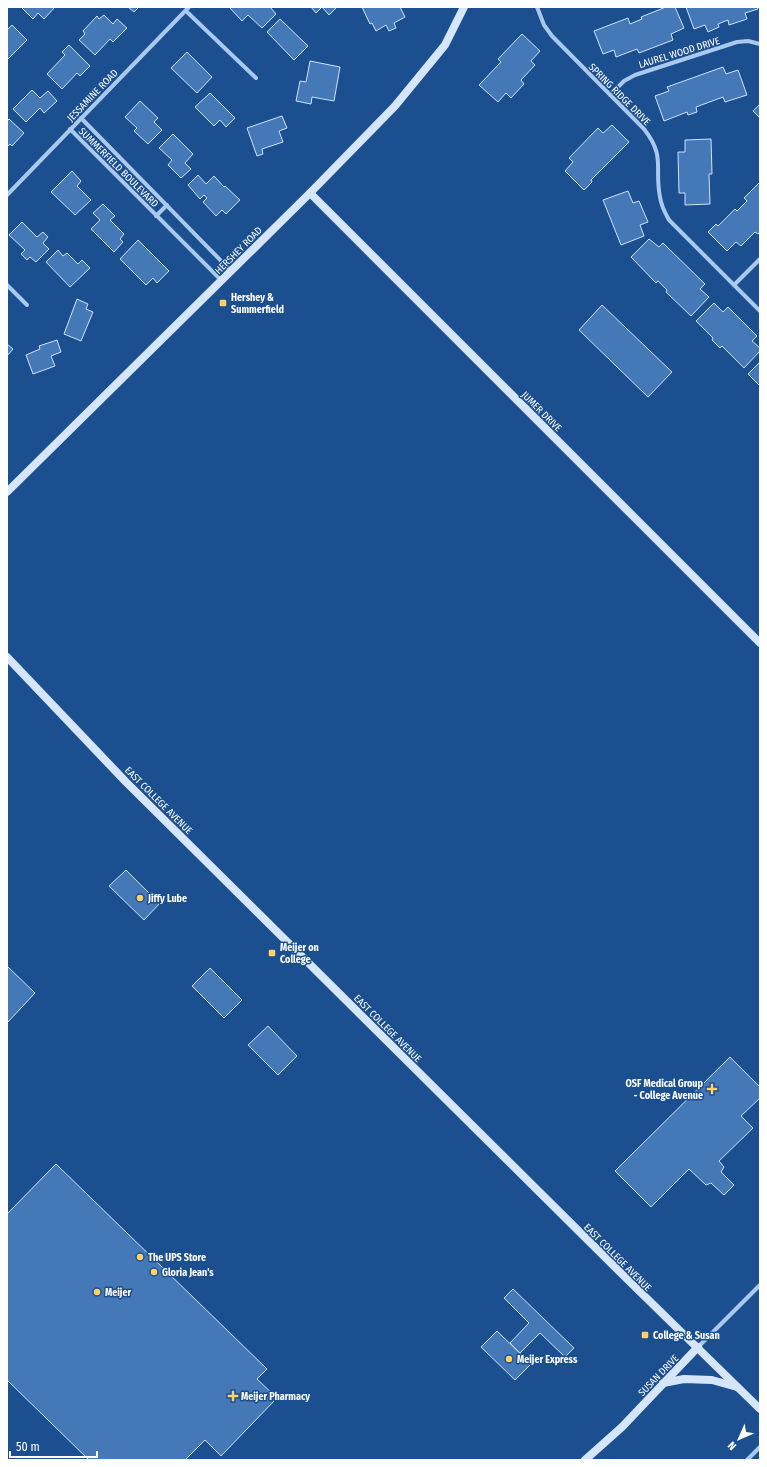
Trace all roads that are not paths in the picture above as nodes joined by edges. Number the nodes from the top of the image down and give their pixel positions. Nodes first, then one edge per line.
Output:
1 (464, 7) edge
2 (537, 7) edge
3 (188, 9) edge
4 (760, 44) edge
5 (256, 78) dead end
6 (610, 95) junction
7 (81, 118) junction
8 (70, 129) junction
9 (310, 193) junction
10 (7, 195) edge
11 (167, 205) junction
12 (156, 216) junction
13 (760, 259) edge
14 (231, 271) junction
15 (221, 281) junction
16 (7, 285) edge
17 (734, 285) junction
18 (27, 305) dead end
19 (760, 311) edge
20 (7, 492) edge
21 (760, 643) edge
22 (7, 657) edge
23 (760, 1285) edge
24 (698, 1347) junction
25 (663, 1383) junction
26 (738, 1388) junction
27 (760, 1410) edge
28 (760, 1447) edge
29 (585, 1460) edge
30 (747, 1460) edge

1 - 9 main road, HERSHEY ROAD
2 - 6 street, SPRING RIDGE DRIVE
3 - 5 street
3 - 7 street, JESSAMINE ROAD
4 - 6 street, LAUREL WOOD DRIVE
6 - 17 street, SPRING RIDGE DRIVE
7 - 8 street, JESSAMINE ROAD
7 - 11 street, SUMMERFIELD BOULEVARD
8 - 10 street, JESSAMINE ROAD
8 - 12 street, SUMMERFIELD BOULEVARD
9 - 14 main road, HERSHEY ROAD
9 - 21 main road, JUMER DRIVE
11 - 12 street, SUMMERFIELD BOULEVARD
11 - 14 street, SUMMERFIELD BOULEVARD
12 - 15 street, SUMMERFIELD BOULEVARD
13 - 17 street
14 - 15 main road, HERSHEY ROAD
15 - 20 main road, HERSHEY ROAD
16 - 18 street
17 - 19 street, SPRING RIDGE DRIVE
22 - 24 main road, EAST COLLEGE AVENUE
23 - 24 street, SUSAN DRIVE
24 - 25 main road, SUSAN DRIVE
24 - 26 main road, EAST COLLEGE AVENUE
25 - 26 main road
25 - 29 main road, SUSAN DRIVE
26 - 27 main road, EAST COLLEGE AVENUE
28 - 30 street

